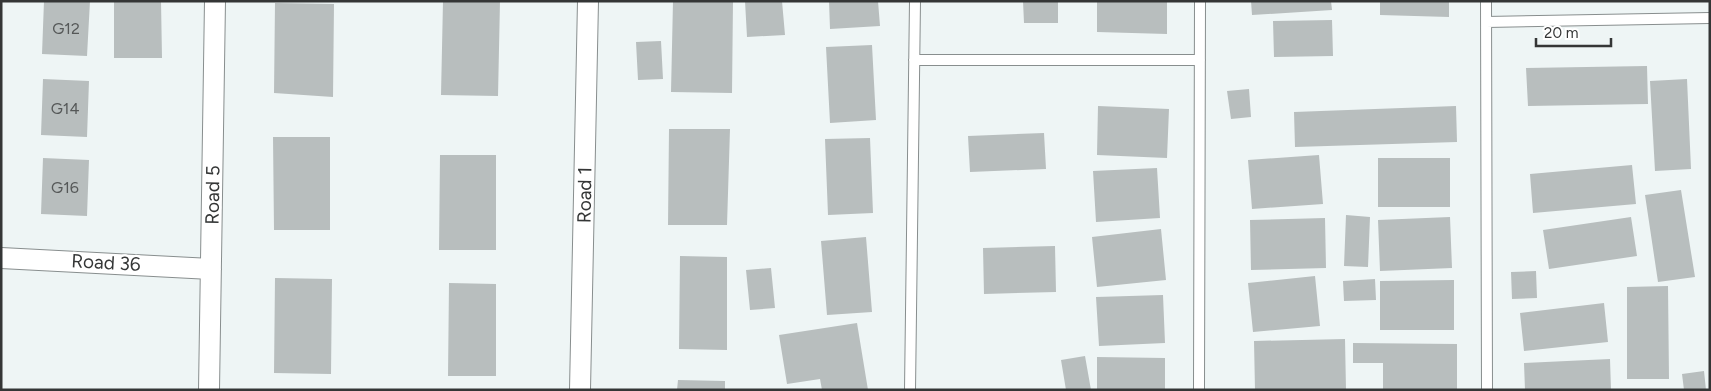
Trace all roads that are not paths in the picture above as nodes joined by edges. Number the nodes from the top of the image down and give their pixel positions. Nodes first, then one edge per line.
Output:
1 (215, 1) edge
2 (588, 1) edge
3 (915, 1) edge
4 (1200, 1) edge
5 (1486, 1) edge
6 (1710, 18) edge
7 (1486, 22) junction
8 (914, 60) junction
9 (1200, 60) junction
10 (1, 258) edge
11 (211, 269) junction
12 (209, 390) edge
13 (580, 390) edge
14 (910, 390) edge
15 (1199, 390) edge
16 (1487, 390) edge

1 - 11 street, Road 5
2 - 13 street, Road 1
3 - 8 lane
4 - 9 lane
5 - 7 lane
6 - 7 lane
7 - 16 lane
8 - 9 lane
8 - 14 lane
9 - 15 lane
10 - 11 street, Road 36
11 - 12 street, Road 5

